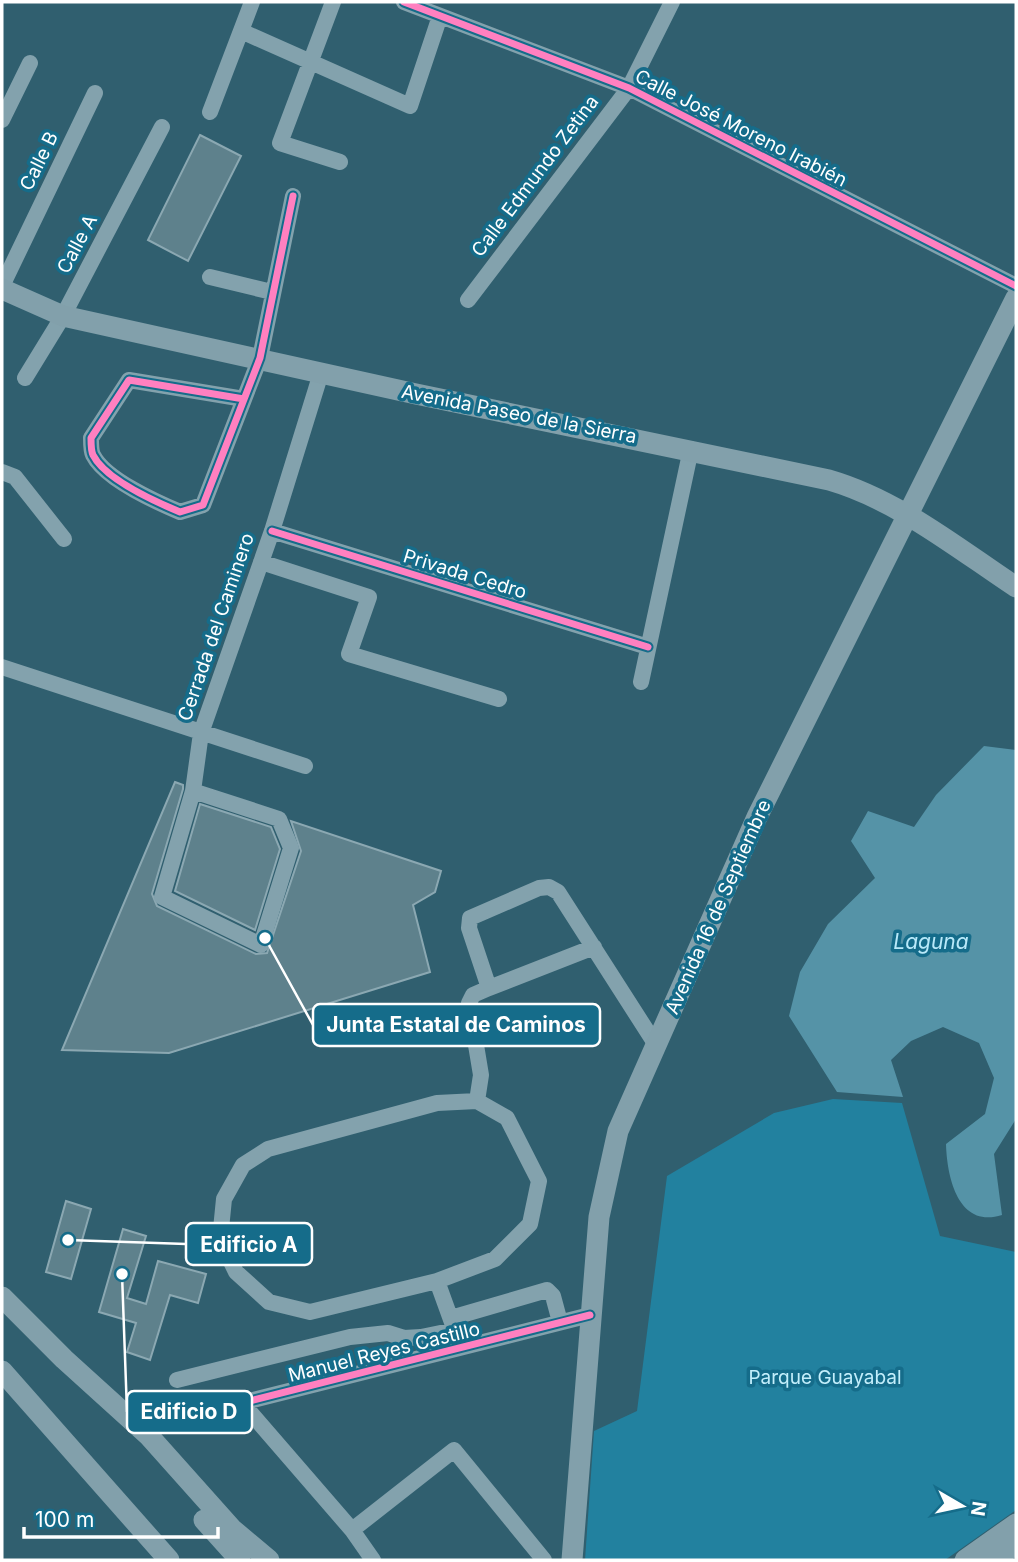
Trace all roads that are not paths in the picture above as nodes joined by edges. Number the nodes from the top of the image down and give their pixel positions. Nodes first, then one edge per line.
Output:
1 (252, 2) edge
2 (333, 2) edge
3 (404, 2) edge
4 (672, 2) edge
5 (440, 16) junction
6 (241, 31) junction
7 (30, 63) dead end
8 (309, 63) junction
9 (629, 88) junction
10 (95, 93) dead end
11 (210, 112) dead end
12 (2, 120) edge
13 (162, 127) dead end
14 (340, 162) dead end
15 (293, 196) dead end
16 (210, 277) dead end
17 (1016, 286) edge
18 (2, 287) edge
19 (272, 292) junction
20 (1016, 298) edge
21 (468, 300) dead end
22 (63, 316) junction
23 (260, 358) junction
24 (321, 373) junction
25 (25, 378) dead end
26 (244, 399) junction
27 (691, 449) junction
28 (2, 472) edge
29 (908, 516) junction
30 (272, 530) junction
31 (64, 539) dead end
32 (261, 562) junction
33 (1016, 587) edge
34 (648, 647) junction
35 (2, 667) edge
36 (641, 682) dead end
37 (499, 699) dead end
38 (201, 733) junction
39 (305, 766) dead end
40 (193, 791) junction
41 (594, 947) junction
42 (489, 988) junction
43 (656, 1045) junction
44 (477, 1101) junction
45 (438, 1281) junction
46 (2, 1297) edge
47 (590, 1315) junction
48 (560, 1322) junction
49 (453, 1324) junction
50 (460, 1348) junction
51 (64, 1359) junction
52 (2, 1371) edge
53 (177, 1380) dead end
54 (243, 1404) junction
55 (186, 1417) dead end
56 (1016, 1524) edge
57 (352, 1530) junction
58 (1016, 1544) edge
59 (363, 1557) edge
60 (569, 1559) edge
61 (169, 1560) edge
62 (240, 1560) edge
63 (269, 1560) edge
64 (544, 1560) edge
65 (965, 1560) edge
66 (993, 1560) edge

1 - 6 street
2 - 8 street
3 - 5 street, Calle José Moreno Irabién
4 - 9 street, Calle Edmundo Zetina
5 - 8 street
5 - 9 street, Calle José Moreno Irabién
6 - 8 street
6 - 11 street
7 - 12 street
8 - 14 street
9 - 17 street, Calle José Moreno Irabién
9 - 21 street, Calle Edmundo Zetina
10 - 18 street, Calle B
13 - 22 street, Calle A
15 - 19 street
16 - 19 street
18 - 22 main road, Avenida Paseo de la Sierra
19 - 23 street
20 - 29 main road, Avenida 16 de Septiembre
22 - 23 main road, Avenida Paseo de la Sierra
22 - 25 street, Calle A
23 - 24 main road, Avenida Paseo de la Sierra
23 - 26 street
24 - 27 main road, Avenida Paseo de la Sierra
24 - 30 street, Cerrada del Caminero
26 - 26 street
27 - 29 main road, Avenida Paseo de la Sierra
27 - 34 street
28 - 31 street
29 - 33 main road, Avenida Paseo de la Sierra
29 - 43 main road, Avenida 16 de Septiembre
30 - 32 street, Cerrada del Caminero
30 - 34 street, Privada Cedro
32 - 37 street
32 - 38 street, Cerrada del Caminero
34 - 36 street
35 - 38 street
38 - 39 street
38 - 40 street, Cerrada del Caminero
40 - 40 street, Cerrada del Caminero
41 - 42 street
41 - 42 street
41 - 43 street
42 - 44 street
43 - 47 main road, Avenida 16 de Septiembre
44 - 45 street
44 - 45 street
45 - 49 street
46 - 51 main road
47 - 48 street, Manuel Reyes Castillo
47 - 60 main road, Avenida 16 de Septiembre
48 - 49 street
48 - 50 street, Manuel Reyes Castillo
49 - 50 street
49 - 53 street
50 - 54 street, Manuel Reyes Castillo
51 - 62 main road
51 - 63 main road
52 - 61 main road
54 - 55 street, Manuel Reyes Castillo
54 - 57 street
56 - 65 main road
57 - 59 street
57 - 64 street
58 - 66 main road

